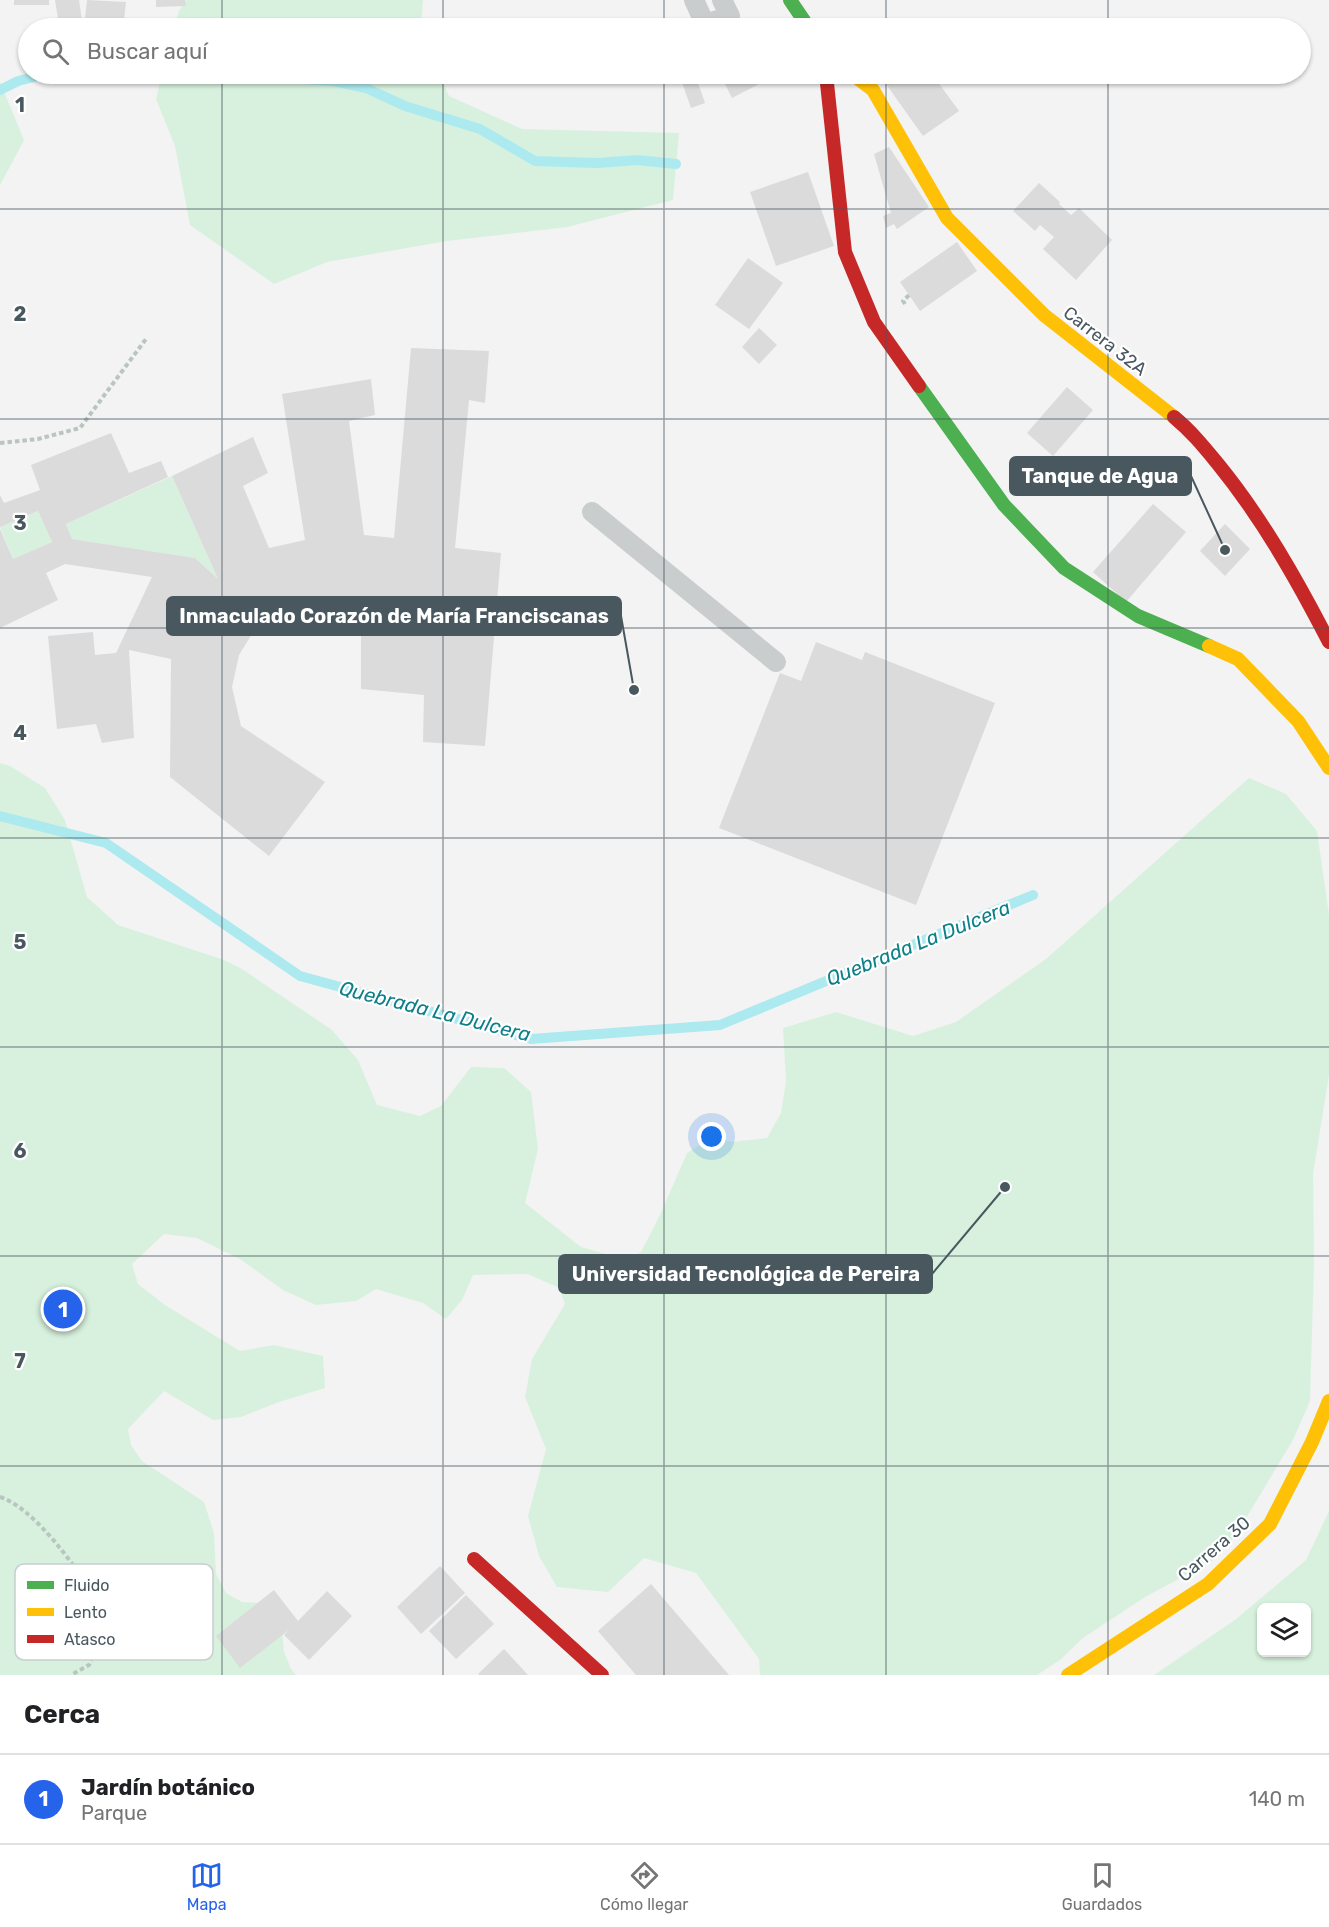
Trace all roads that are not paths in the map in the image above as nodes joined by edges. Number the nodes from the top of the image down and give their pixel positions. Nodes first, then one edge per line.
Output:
1 (694, 0) edge
2 (722, 0) edge
3 (790, 0) edge
4 (702, 18) edge
5 (724, 18) edge
6 (802, 18) edge
7 (827, 84) edge
8 (865, 84) edge
9 (592, 512) dead end
10 (1329, 642) edge
11 (776, 662) dead end
12 (1329, 768) edge
13 (1329, 1401) edge
14 (474, 1559) dead end
15 (602, 1675) edge
16 (1068, 1675) edge

1 - 4 lane
2 - 5 lane
3 - 6 street
7 - 12 street
8 - 10 street, Carrera 32A
9 - 11 lane
13 - 16 street, Carrera 30
14 - 15 street

